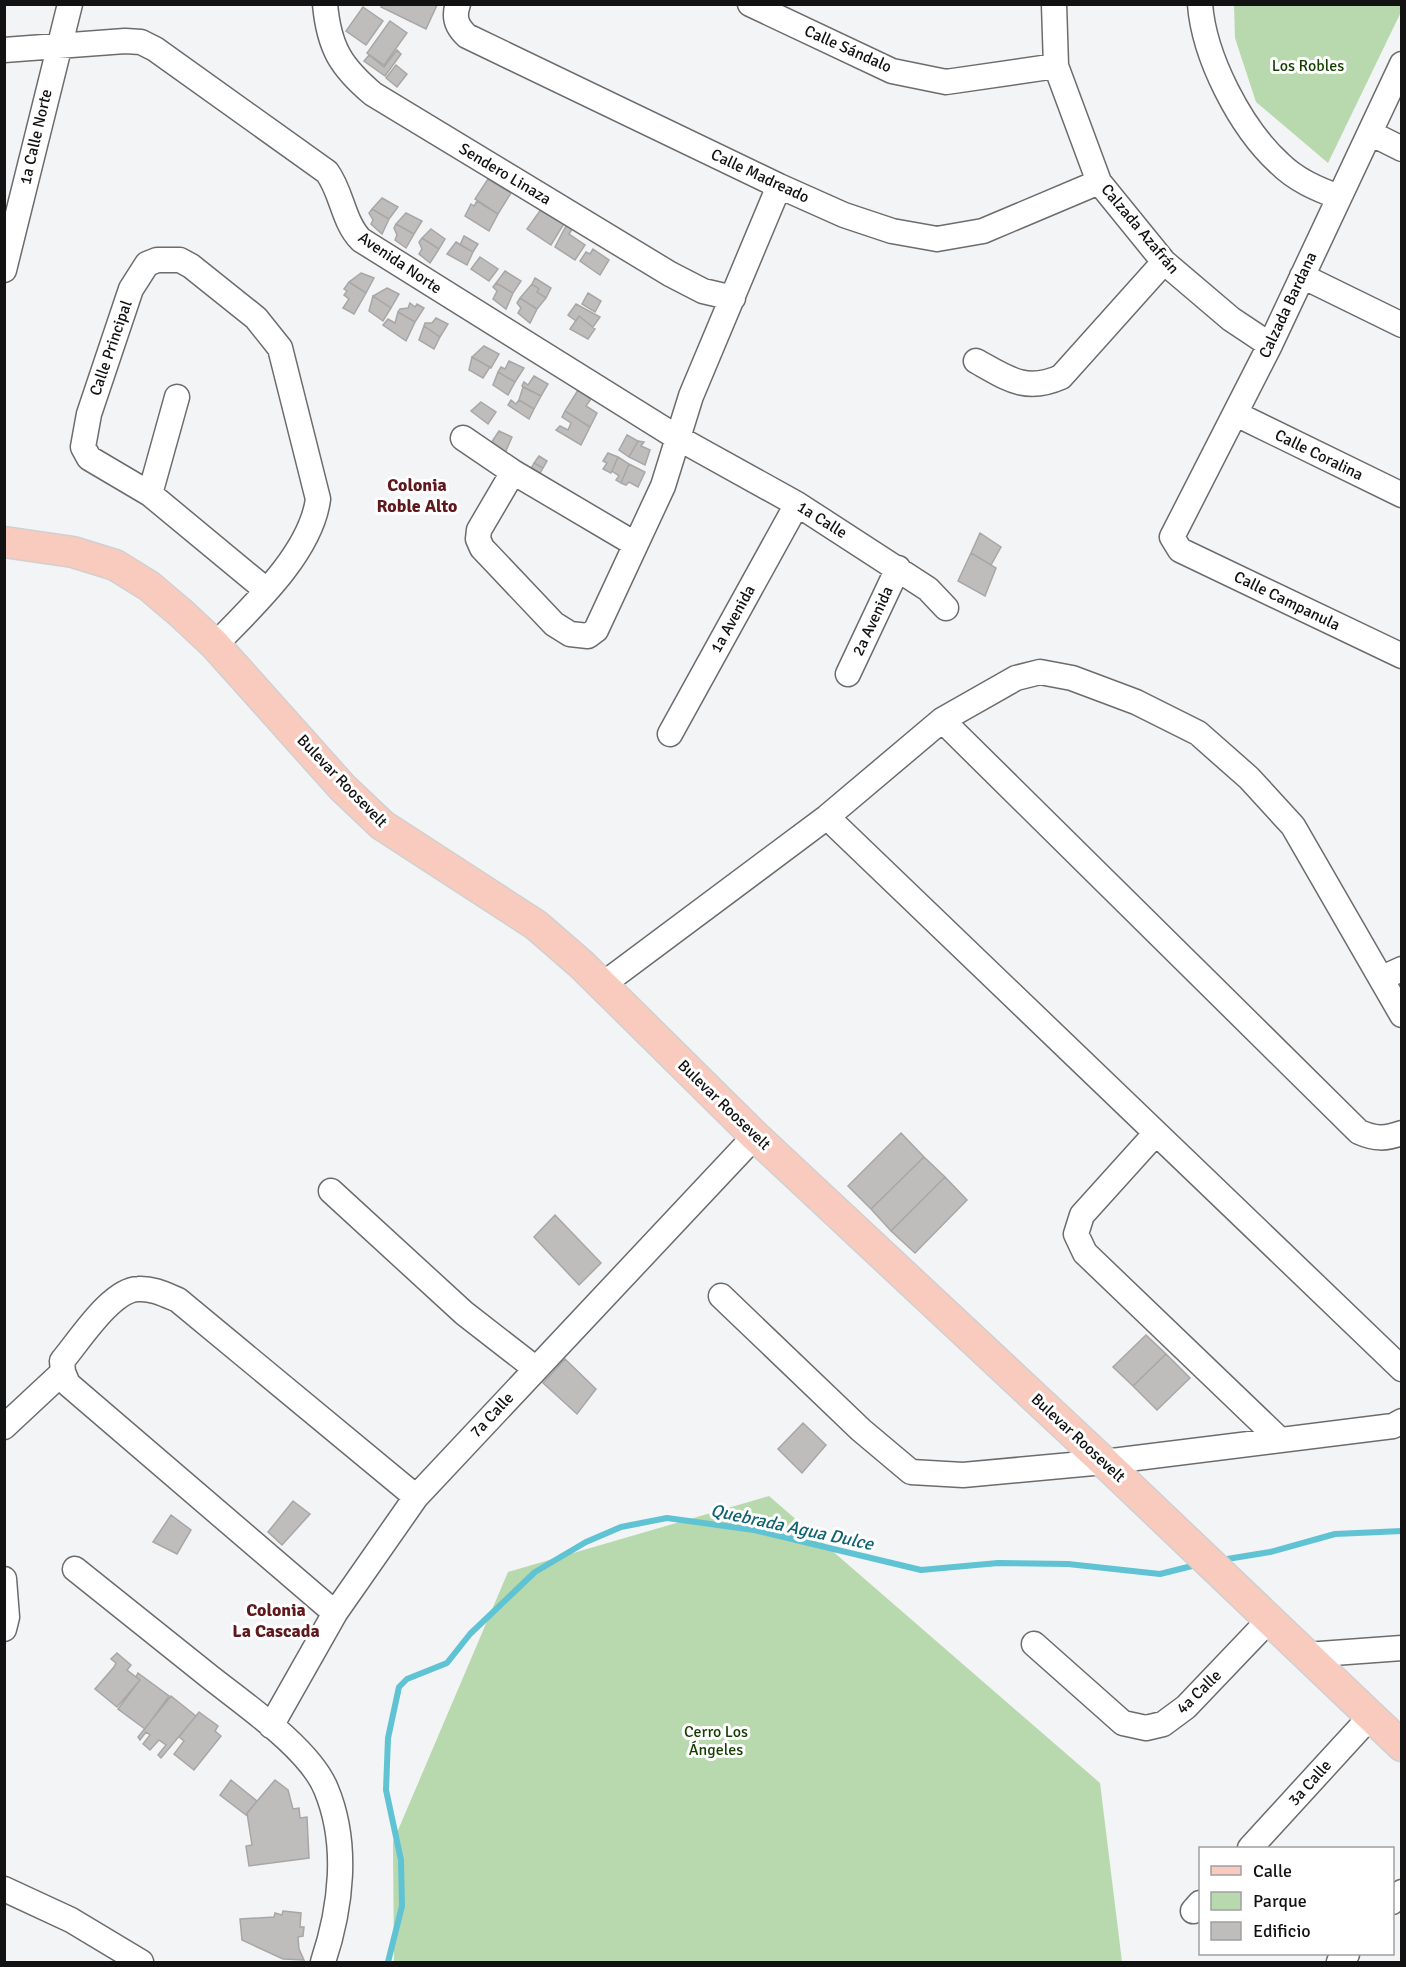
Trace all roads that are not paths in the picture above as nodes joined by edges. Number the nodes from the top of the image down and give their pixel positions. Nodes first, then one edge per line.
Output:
1 (70, 4) edge
2 (325, 4) edge
3 (458, 4) edge
4 (750, 4) edge
5 (1054, 4) edge
6 (1200, 4) edge
7 (58, 44) junction
8 (4, 51) edge
9 (1401, 64) edge
10 (1056, 66) junction
11 (1370, 133) junction
12 (1401, 148) edge
13 (1099, 182) junction
14 (779, 186) junction
15 (1339, 197) junction
16 (1164, 262) junction
17 (4, 270) edge
18 (1302, 276) junction
19 (733, 298) junction
20 (1401, 325) edge
21 (1270, 345) junction
22 (976, 361) dead end
23 (177, 397) dead end
24 (1236, 414) junction
25 (463, 438) dead end
26 (684, 441) junction
27 (513, 472) junction
28 (150, 494) junction
29 (1401, 495) edge
30 (797, 504) junction
31 (4, 542) edge
32 (635, 544) junction
33 (1174, 544) joint
34 (898, 568) junction
35 (266, 590) junction
36 (946, 608) dead end
37 (215, 645) junction
38 (1401, 656) edge
39 (848, 674) dead end
40 (942, 720) junction
41 (670, 734) dead end
42 (827, 817) junction
43 (1392, 974) edge
44 (602, 985) junction
45 (1401, 1015) edge
46 (1401, 1133) edge
47 (1156, 1134) junction
48 (755, 1136) junction
49 (331, 1191) dead end
50 (721, 1296) dead end
51 (536, 1369) junction
52 (1401, 1370) edge
53 (63, 1372) junction
54 (1401, 1421) edge
55 (4, 1427) edge
56 (1279, 1439) junction
57 (1104, 1462) junction
58 (416, 1497) junction
59 (75, 1569) dead end
60 (4, 1579) edge
61 (335, 1613) junction
62 (1269, 1620) junction
63 (4, 1629) edge
64 (1034, 1644) dead end
65 (1401, 1648) edge
66 (1306, 1655) junction
67 (1370, 1717) junction
68 (271, 1726) junction
69 (1401, 1746) edge
70 (1251, 1847) edge
71 (4, 1888) edge
72 (141, 1962) edge
73 (323, 1962) edge

1 - 7 street, 1a Calle Norte
2 - 19 street, Sendero Linaza
3 - 14 street, Calle Madreado
4 - 10 street, Calle Sándalo
5 - 10 street, Calzada Azafrán
6 - 15 street
7 - 8 street, Avenida Norte
7 - 17 street, 1a Calle Norte
7 - 26 street, Avenida Norte
9 - 11 street, Calzada Bardana
10 - 13 street, Calzada Azafrán
11 - 12 street
11 - 15 street, Calzada Bardana
13 - 14 street, Calle Madreado
13 - 16 street, Calzada Azafrán
14 - 19 street
15 - 18 street, Calzada Bardana
16 - 21 street, Calzada Azafrán
16 - 22 street
18 - 20 street
18 - 21 street, Calzada Bardana
19 - 26 street
21 - 24 street, Calzada Bardana
23 - 28 street
24 - 29 street, Calle Coralina
24 - 33 street, Calzada Bardana
25 - 27 street
26 - 30 street, 1a Calle
26 - 32 street
27 - 32 street
27 - 32 street
28 - 35 street
28 - 35 street, Calle Principal
30 - 34 street, 1a Calle
30 - 41 street, 1a Avenida
31 - 37 main road, Bulevar Roosevelt
33 - 38 street, Calle Campanula
34 - 36 street, 1a Calle
34 - 39 street, 2a Avenida
35 - 37 street
37 - 44 main road, Bulevar Roosevelt
40 - 42 street
40 - 43 street
40 - 46 street
42 - 44 street
42 - 47 street
43 - 45 street
44 - 48 main road, Bulevar Roosevelt
47 - 52 street
47 - 56 street
48 - 51 street, 7a Calle
48 - 57 main road, Bulevar Roosevelt
49 - 51 street
50 - 57 street
51 - 58 street, 7a Calle
53 - 55 street
53 - 58 street
53 - 61 street
54 - 56 street
56 - 57 street
57 - 62 main road, Bulevar Roosevelt
58 - 61 street, 7a Calle
59 - 68 street
60 - 63 street
61 - 68 street, 7a Calle
62 - 64 street, 4a Calle
62 - 66 main road, Bulevar Roosevelt
65 - 66 street
66 - 67 main road, Bulevar Roosevelt
67 - 69 main road, Bulevar Roosevelt
67 - 70 street, 3a Calle
68 - 73 street
71 - 72 street

